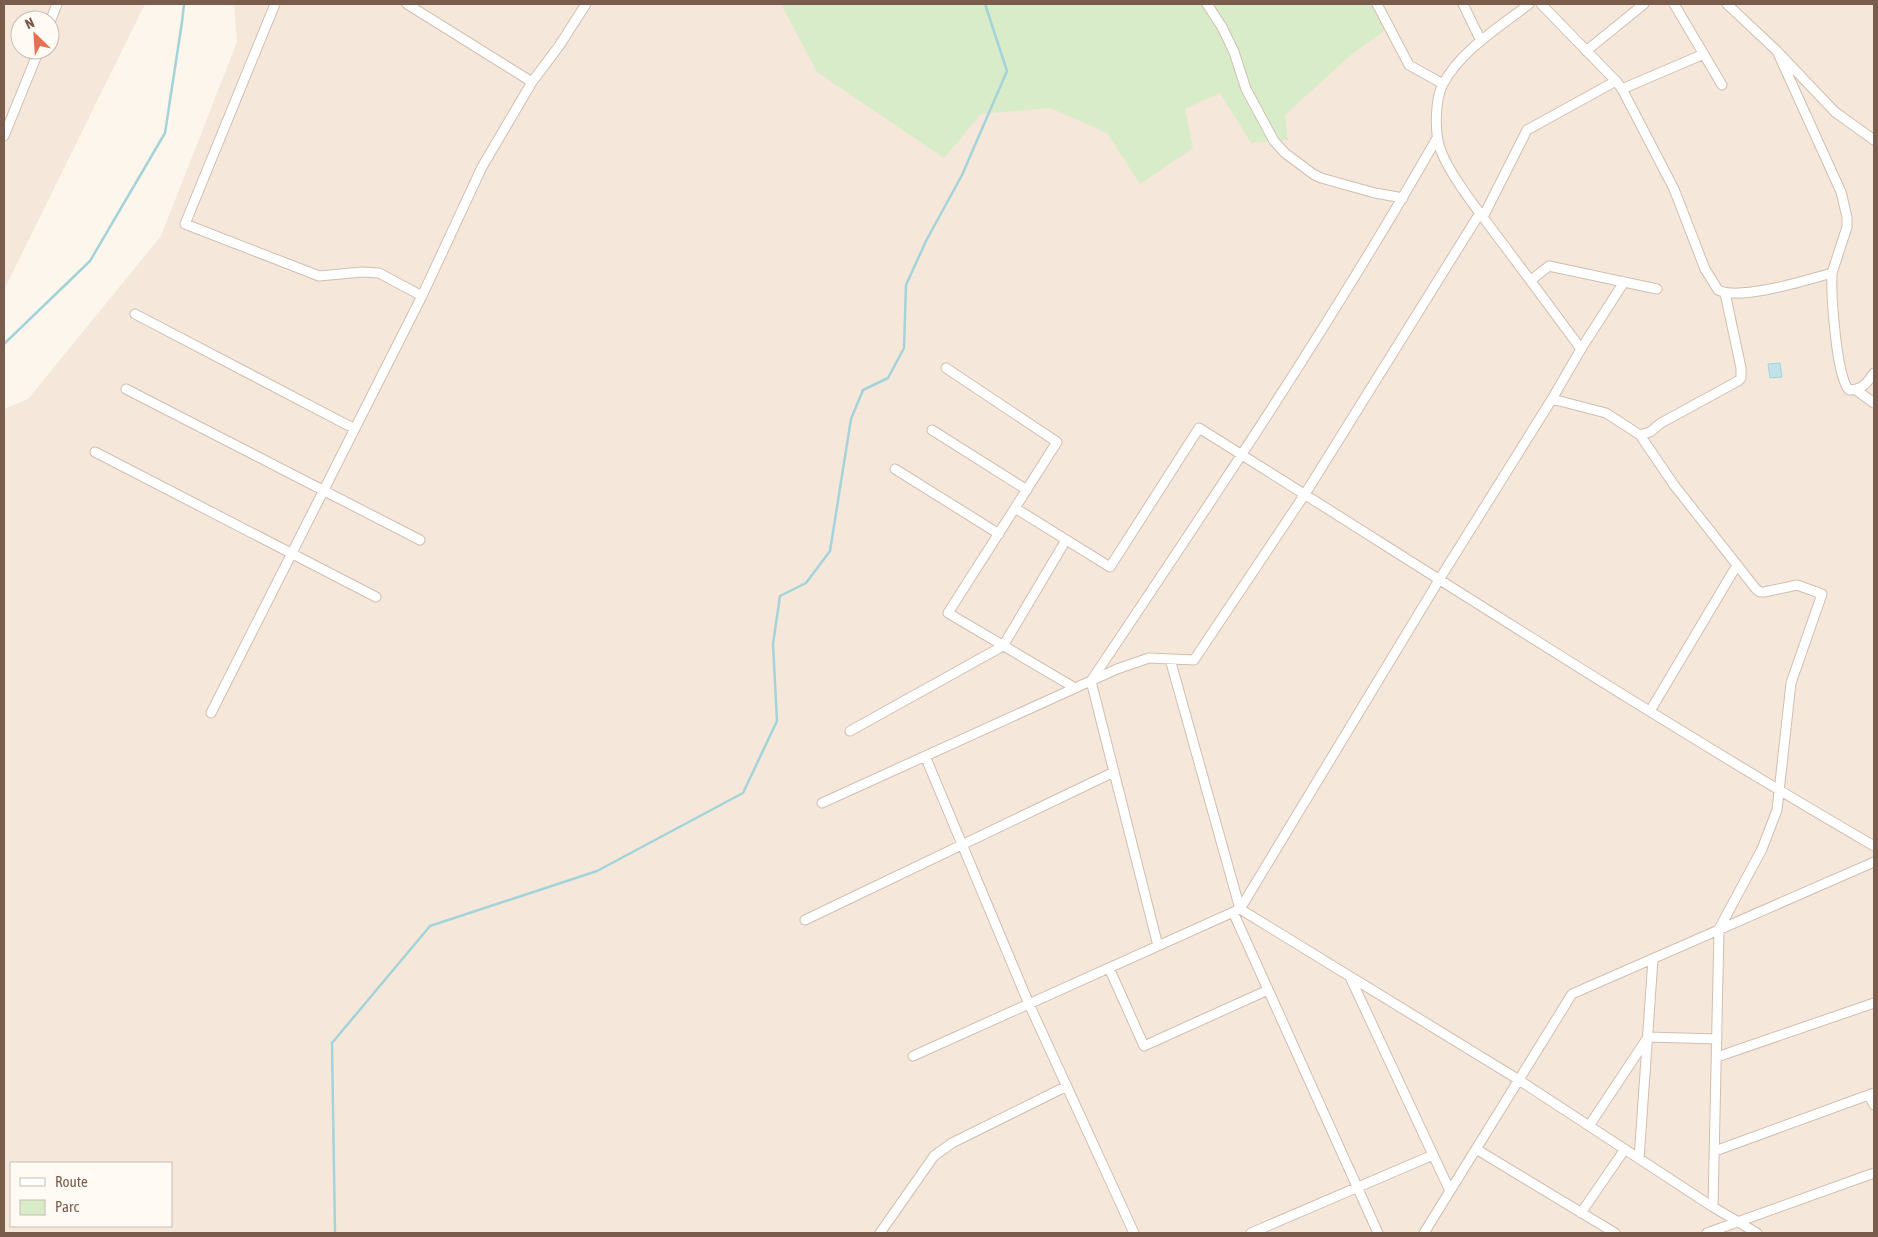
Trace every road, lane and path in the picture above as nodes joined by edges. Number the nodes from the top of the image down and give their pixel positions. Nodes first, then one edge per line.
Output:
1 (275, 4) edge
2 (407, 4) edge
3 (586, 4) edge
4 (1207, 4) edge
5 (1377, 4) edge
6 (1462, 4) edge
7 (1529, 4) edge
8 (1540, 4) edge
9 (1644, 4) edge
10 (1674, 4) edge
11 (1727, 4) edge
12 (1481, 41) junction
13 (1586, 51) junction
14 (1777, 51) junction
15 (1704, 54) junction
16 (34, 60) edge
17 (532, 82) junction
18 (1443, 84) junction
19 (1619, 85) junction
20 (1722, 85) dead end
21 (4, 136) edge
22 (1437, 138) junction
23 (1874, 140) edge
24 (1403, 198) junction
25 (1481, 215) junction
26 (1832, 273) junction
27 (1531, 280) junction
28 (1624, 282) junction
29 (1657, 289) dead end
30 (1725, 293) junction
31 (422, 296) junction
32 (135, 314) dead end
33 (1581, 349) junction
34 (946, 368) dead end
35 (1874, 373) edge
36 (126, 389) dead end
37 (1856, 390) junction
38 (1552, 399) junction
39 (1874, 403) edge
40 (355, 429) junction
41 (932, 430) dead end
42 (1640, 435) junction
43 (95, 452) dead end
44 (1242, 455) junction
45 (895, 469) dead end
46 (324, 490) junction
47 (1027, 490) junction
48 (1305, 494) junction
49 (1016, 508) junction
50 (999, 534) junction
51 (420, 540) dead end
52 (1066, 540) junction
53 (292, 554) junction
54 (1737, 565) junction
55 (1439, 580) junction
56 (376, 597) dead end
57 (1003, 646) junction
58 (1170, 659) junction
59 (1091, 681) junction
60 (1075, 688) junction
61 (1650, 711) junction
62 (211, 713) dead end
63 (850, 731) dead end
64 (925, 756) junction
65 (1114, 772) junction
66 (1780, 792) junction
67 (822, 803) dead end
68 (962, 846) junction
69 (1874, 846) edge
70 (1874, 862) edge
71 (1236, 911) junction
72 (805, 920) dead end
73 (1720, 930) junction
74 (1158, 946) junction
75 (1653, 958) junction
76 (1109, 968) junction
77 (1350, 977) junction
78 (1268, 990) junction
79 (1874, 1003) edge
80 (1029, 1004) junction
81 (1648, 1037) junction
82 (1717, 1039) junction
83 (913, 1056) dead end
84 (1717, 1056) junction
85 (1519, 1080) junction
86 (1067, 1086) junction
87 (1872, 1094) edge
88 (1874, 1105) edge
89 (1589, 1126) junction
90 (1476, 1149) junction
91 (1625, 1149) junction
92 (1715, 1151) junction
93 (1433, 1155) junction
94 (1639, 1159) junction
95 (1874, 1173) edge
96 (1357, 1188) junction
97 (1450, 1191) junction
98 (1713, 1207) junction
99 (1581, 1213) junction
100 (1739, 1222) junction
101 (880, 1233) edge
102 (1134, 1233) edge
103 (1251, 1233) edge
104 (1378, 1233) edge
105 (1424, 1233) edge
106 (1615, 1233) edge
107 (1707, 1233) edge
108 (1756, 1233) edge

1 - 31 street
2 - 17 street
3 - 17 street
4 - 24 street
5 - 18 street
6 - 12 street
7 - 12 street
8 - 13 street
9 - 13 street
10 - 15 street
11 - 14 street
12 - 18 street
13 - 19 street
14 - 23 street
14 - 26 street
15 - 19 street
15 - 20 street
16 - 21 street
17 - 31 street
18 - 22 street
19 - 25 street
19 - 30 street
22 - 24 street
22 - 25 street
24 - 44 street
25 - 27 street
25 - 48 street
26 - 30 street
26 - 37 street
27 - 28 street
27 - 33 street
28 - 29 street
28 - 33 street
30 - 42 street
31 - 40 street
32 - 40 street
33 - 38 street
34 - 47 street
35 - 37 street
36 - 46 street
37 - 39 street
38 - 42 street
38 - 55 street
40 - 46 street
41 - 47 street
42 - 54 street
43 - 53 street
44 - 48 street
44 - 52 street
44 - 59 street
45 - 50 street
46 - 51 street
46 - 53 street
47 - 49 street
48 - 55 street
48 - 58 street
49 - 50 street
49 - 52 street
50 - 57 street
52 - 57 street
53 - 56 street
53 - 62 street
54 - 61 street
54 - 66 street
55 - 61 street
55 - 71 street
57 - 60 street
57 - 63 street
58 - 59 street
58 - 71 street
59 - 60 street
59 - 65 street
60 - 64 street
61 - 66 street
64 - 67 street
64 - 68 street
65 - 68 street
65 - 74 street
66 - 69 street
66 - 73 street
68 - 72 street
68 - 80 street
70 - 73 street
71 - 74 street
71 - 77 street
71 - 78 street
73 - 75 street
73 - 82 street
74 - 76 street
75 - 81 street
75 - 85 street
76 - 78 street
76 - 80 street
77 - 85 street
77 - 93 street
78 - 96 street
79 - 84 street
80 - 83 street
80 - 86 street
81 - 82 street
81 - 89 street
81 - 94 street
82 - 84 street
84 - 92 street
85 - 89 street
85 - 90 street
86 - 101 street
86 - 102 street
87 - 88 street
87 - 92 street
89 - 91 street
90 - 97 street
90 - 99 street
91 - 94 street
91 - 99 street
92 - 98 street
93 - 96 street
93 - 97 street
94 - 98 street
95 - 100 street
96 - 103 street
96 - 104 street
97 - 105 street
98 - 100 street
99 - 106 street
100 - 107 street
100 - 108 street

